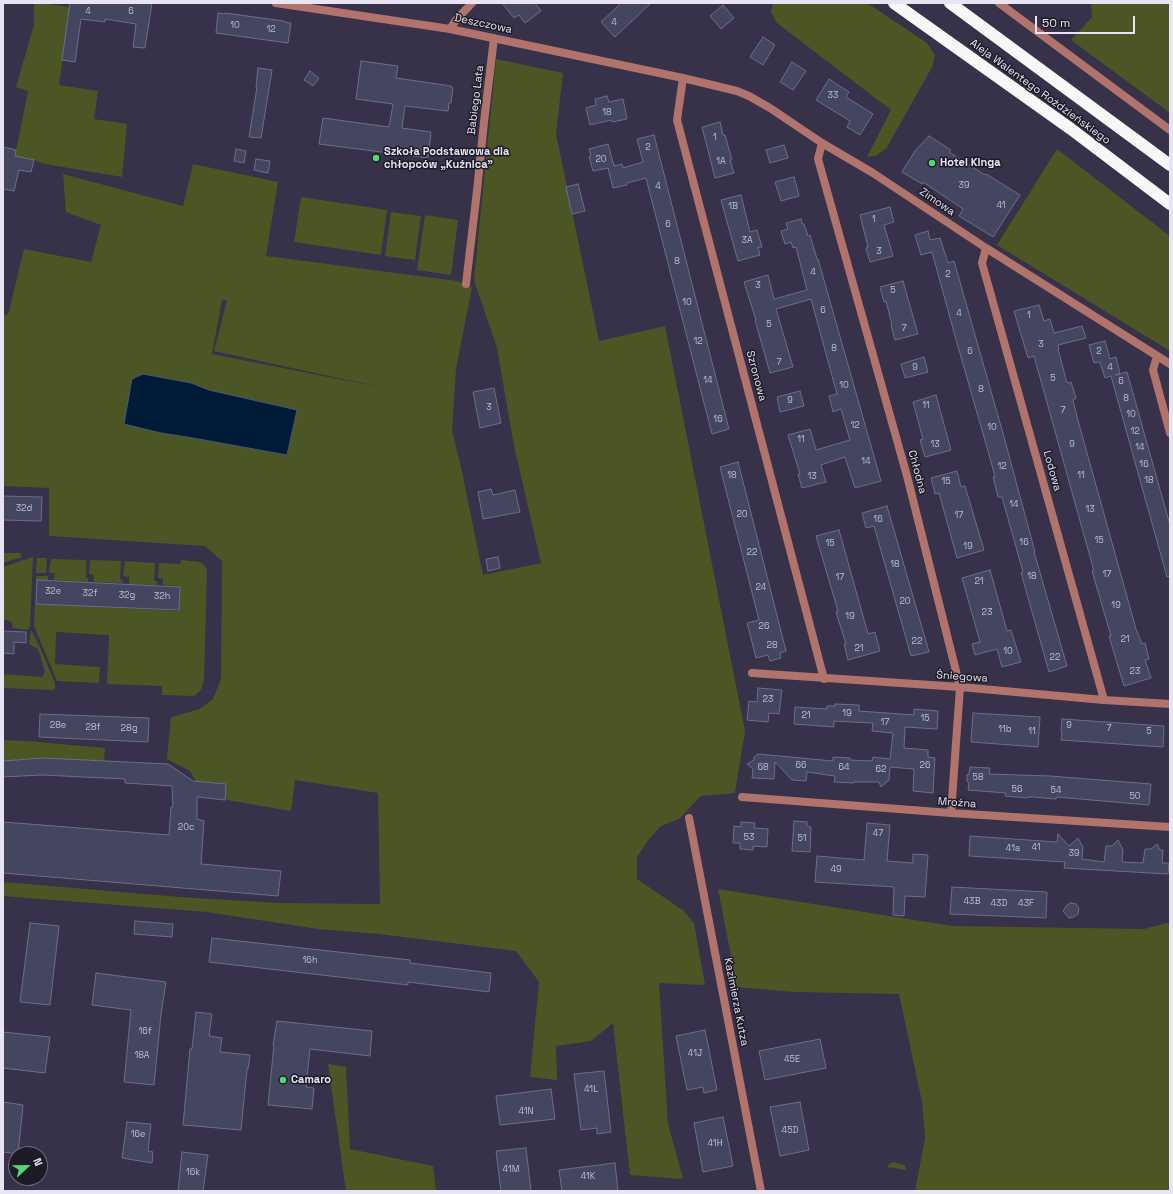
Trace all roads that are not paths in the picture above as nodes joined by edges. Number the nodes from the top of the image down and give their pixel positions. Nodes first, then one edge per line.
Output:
1 (276, 3) edge
2 (472, 3) edge
3 (894, 3) edge
4 (950, 3) edge
5 (999, 3) edge
6 (314, 5) edge
7 (450, 29) junction
8 (494, 38) junction
9 (683, 78) junction
10 (1170, 130) edge
11 (822, 143) junction
12 (1170, 165) edge
13 (1170, 204) edge
14 (986, 248) junction
15 (466, 284) dead end
16 (1157, 356) junction
17 (1170, 364) edge
18 (1170, 433) edge
19 (752, 673) dead end
20 (824, 679) junction
21 (960, 687) junction
22 (1104, 700) junction
23 (1170, 704) edge
24 (742, 797) dead end
25 (951, 813) junction
26 (689, 818) dead end
27 (1170, 827) edge
28 (761, 1191) edge

1 - 6 street, Deszczowa
2 - 7 street
3 - 13 highway, Aleja Walentego Roździeńskiego
4 - 12 highway, Aleja Walentego Roździeńskiego
5 - 10 street
6 - 7 street, Deszczowa
7 - 8 street, Deszczowa
8 - 9 street, Deszczowa
8 - 15 street, Babiego Lata
9 - 11 street, Zimowa
9 - 20 street, Szronowa
11 - 14 street, Zimowa
11 - 21 street, Chłodna
14 - 16 street, Zimowa
14 - 22 street, Lodowa
16 - 17 street, Zimowa
16 - 18 street
19 - 20 street, Śniegowa
20 - 21 street, Śniegowa
21 - 22 street, Śniegowa
21 - 25 street, Chłodna
22 - 23 street, Śniegowa
24 - 25 street, Mroźna
25 - 27 street, Mroźna
26 - 28 street, Kazimierza Kutza

